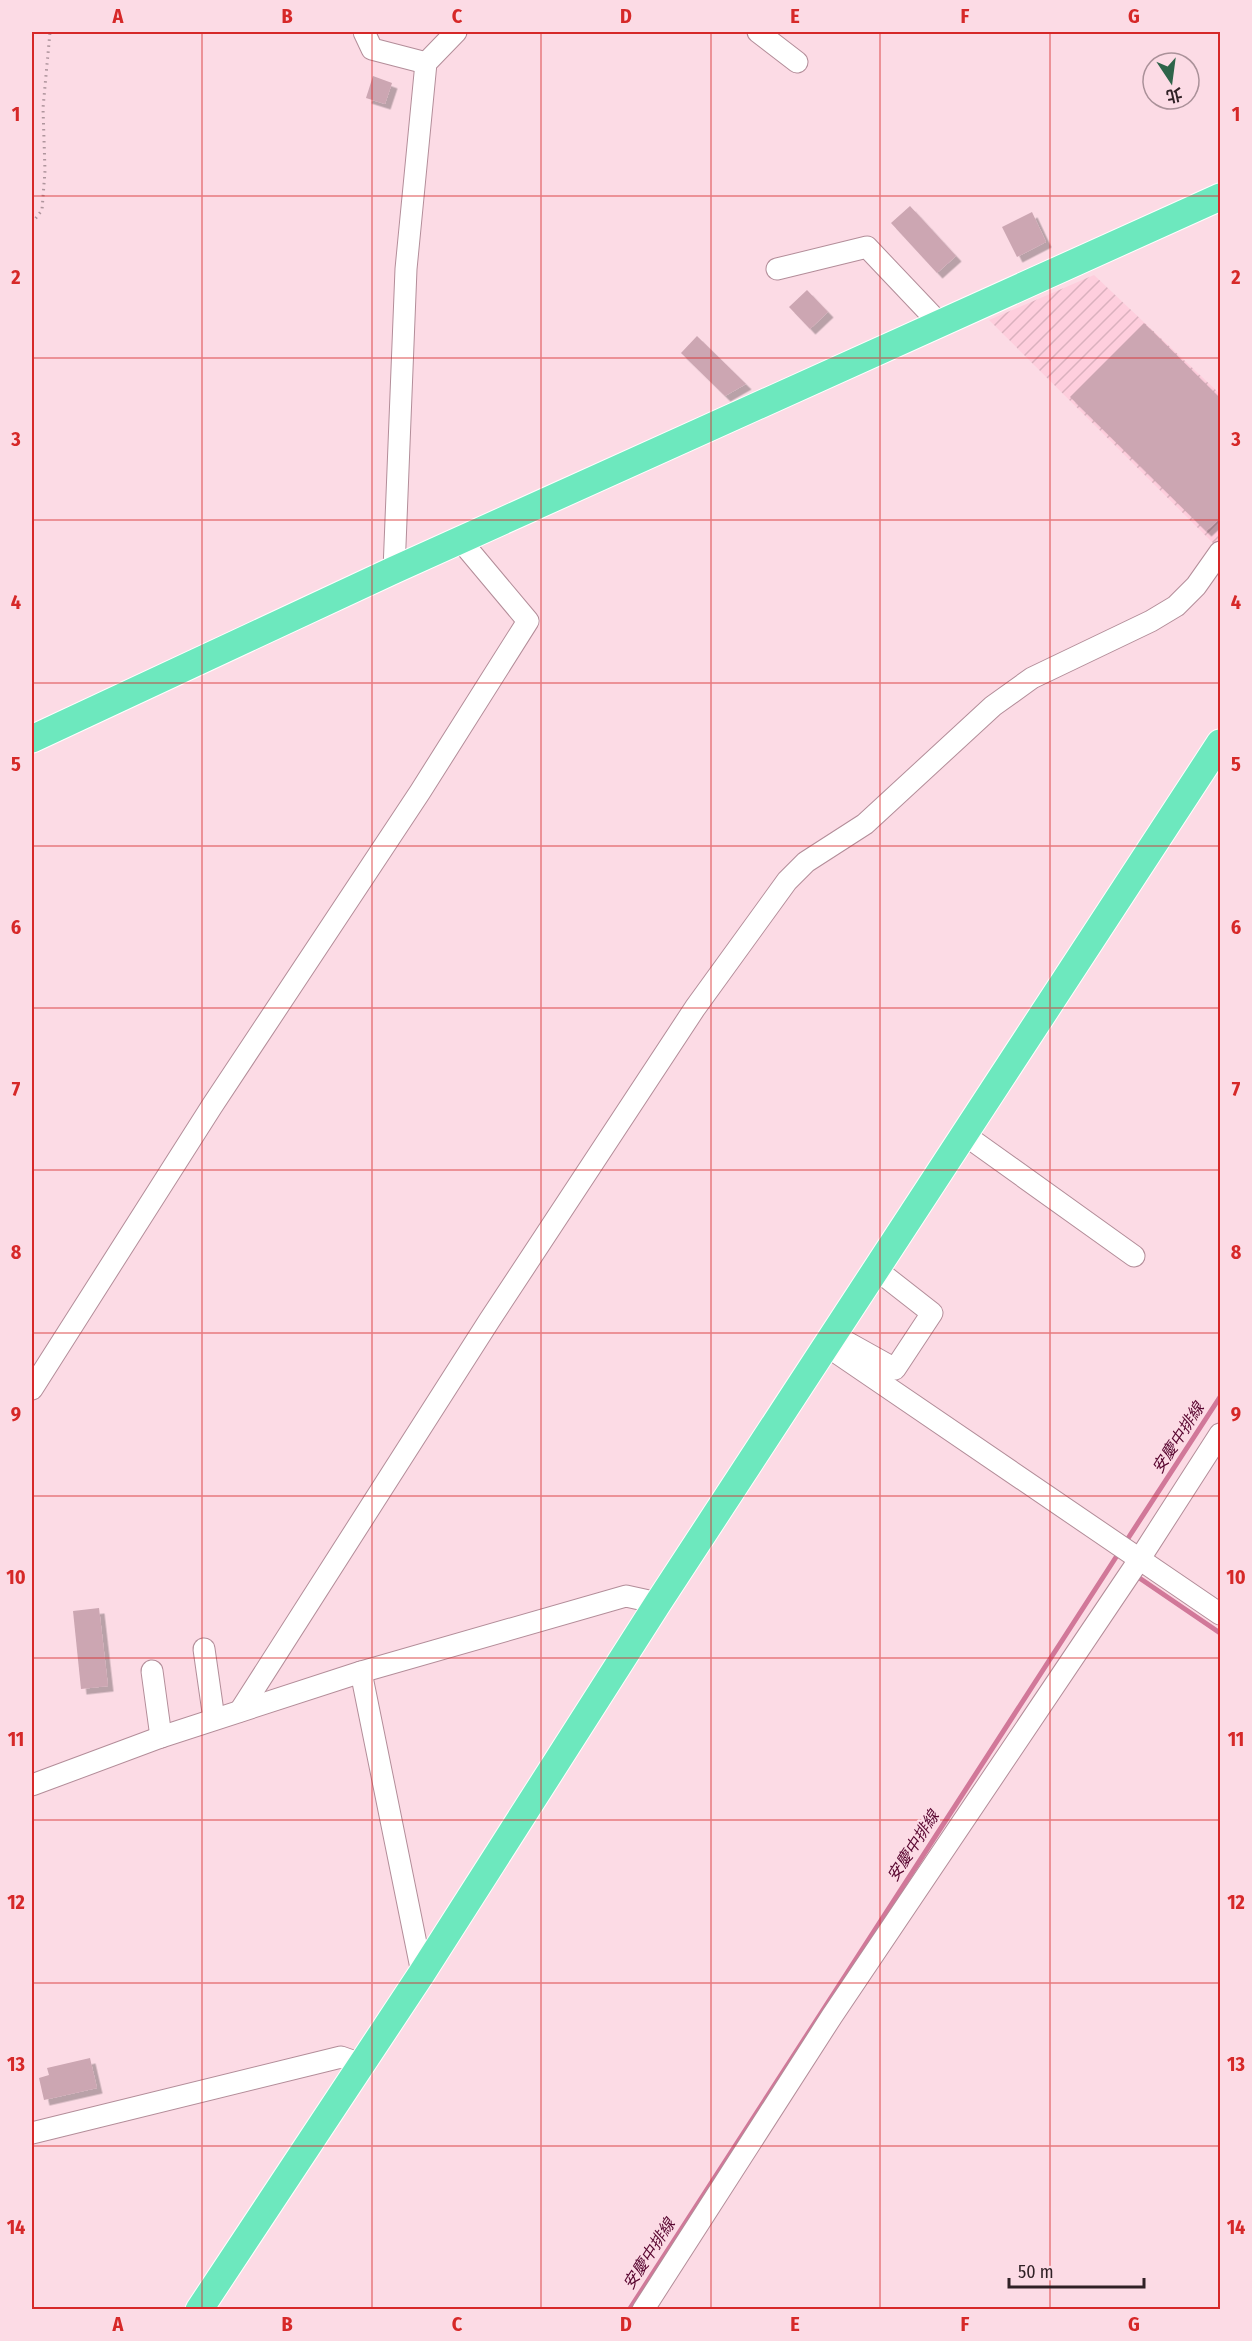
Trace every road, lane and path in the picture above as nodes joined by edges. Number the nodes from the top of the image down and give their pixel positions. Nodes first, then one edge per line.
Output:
1 (50, 32) edge
2 (364, 32) edge
3 (456, 32) edge
4 (758, 32) edge
5 (797, 62) dead end
6 (426, 63) junction
7 (1221, 197) edge
8 (32, 223) edge
9 (777, 268) dead end
10 (940, 324) junction
11 (460, 541) junction
12 (1221, 552) edge
13 (394, 570) junction
14 (32, 739) edge
15 (1221, 743) edge
16 (965, 1135) junction
17 (1134, 1256) dead end
18 (877, 1270) junction
19 (830, 1341) junction
20 (32, 1389) edge
21 (1221, 1434) edge
22 (1127, 1552) junction
23 (658, 1603) junction
24 (1221, 1614) edge
25 (204, 1649) dead end
26 (152, 1671) dead end
27 (361, 1672) junction
28 (240, 1711) junction
29 (214, 1719) junction
30 (161, 1737) junction
31 (32, 1785) edge
32 (422, 1973) junction
33 (361, 2064) junction
34 (32, 2133) edge
35 (199, 2310) edge
36 (643, 2310) edge

1 - 8 path
2 - 6 street
3 - 6 street
4 - 5 street
6 - 13 street
7 - 10 main road
9 - 10 street
10 - 11 main road
11 - 13 main road
11 - 20 street
12 - 28 street
13 - 14 main road
15 - 16 main road
16 - 17 street
16 - 18 main road
18 - 19 main road
18 - 19 street
19 - 22 street
19 - 23 main road
21 - 22 street
22 - 24 street
22 - 36 street
23 - 27 street
23 - 32 main road
25 - 29 street
26 - 30 street
27 - 28 street
27 - 32 street
28 - 29 street
29 - 30 street
30 - 31 street
32 - 33 main road
33 - 34 street
33 - 35 main road

